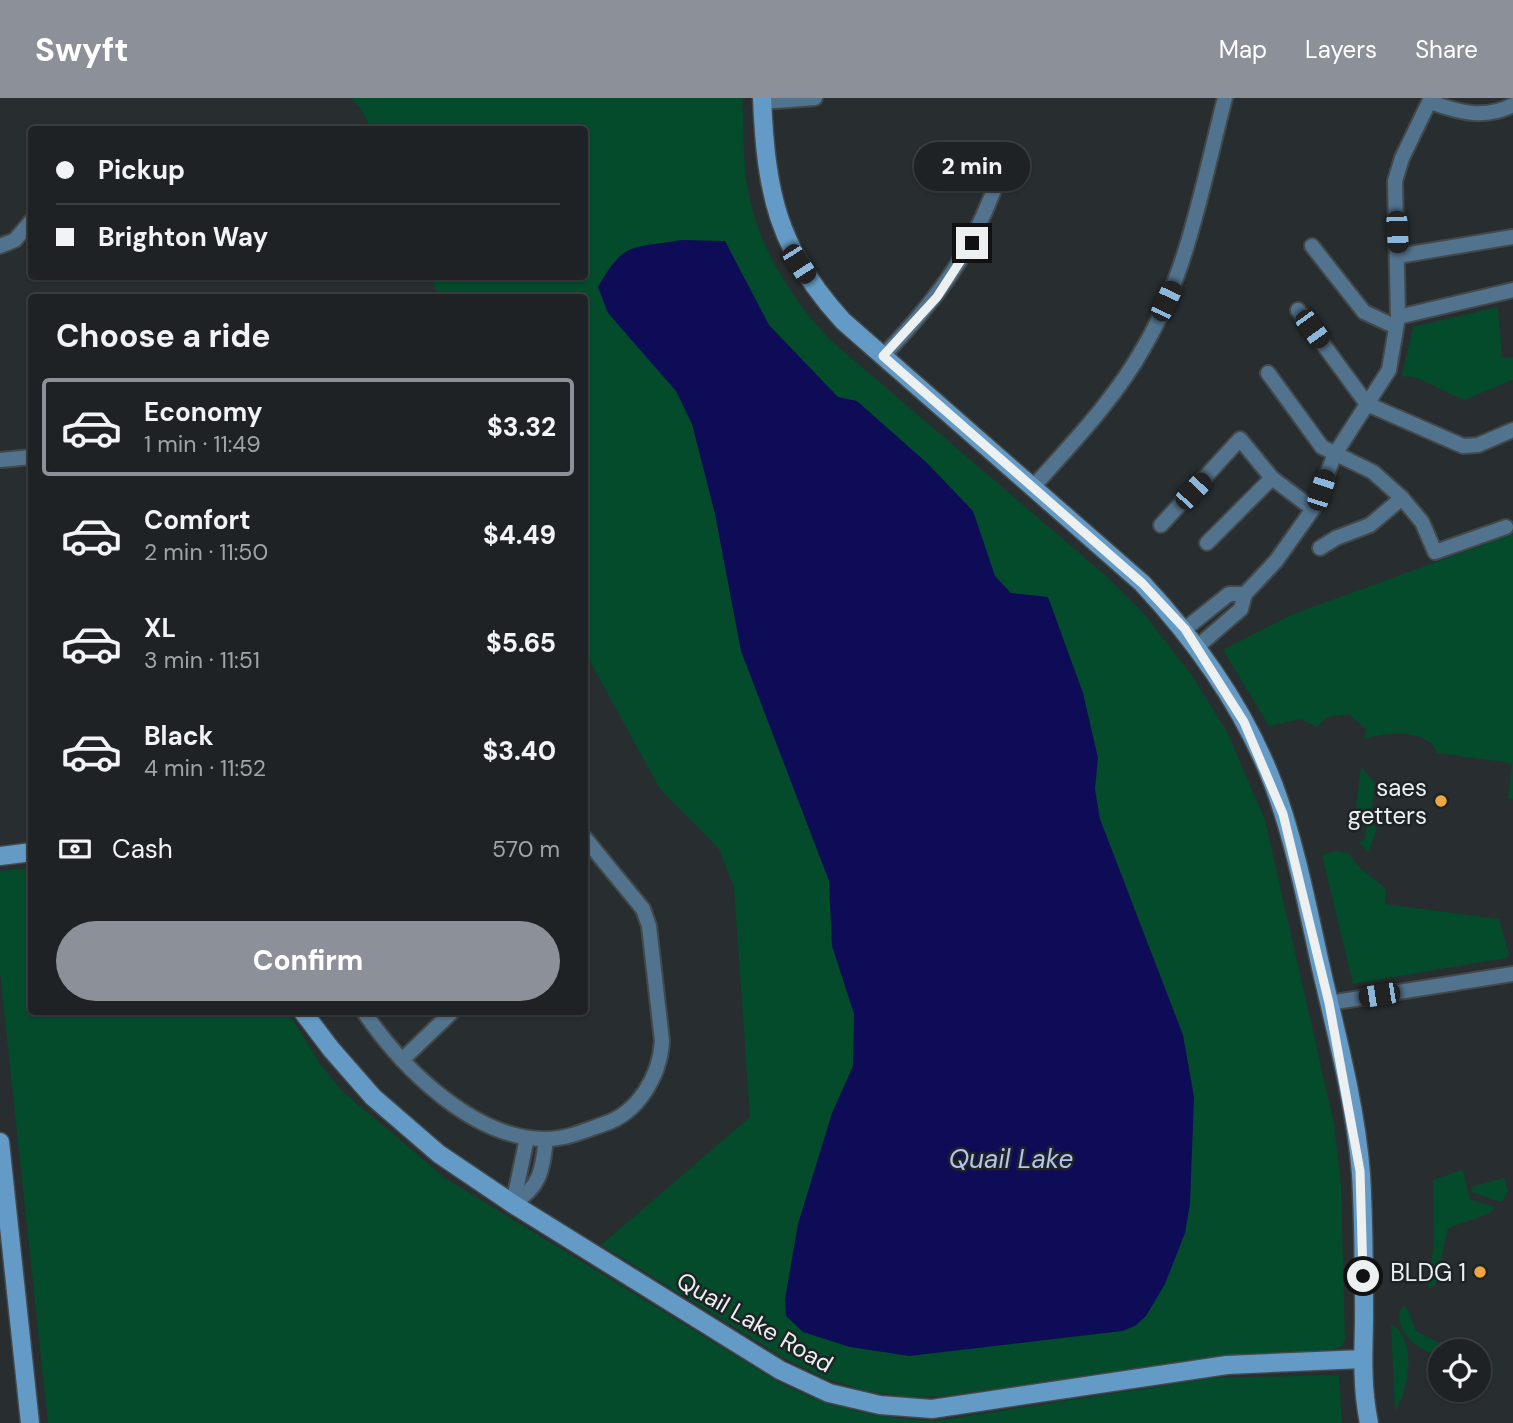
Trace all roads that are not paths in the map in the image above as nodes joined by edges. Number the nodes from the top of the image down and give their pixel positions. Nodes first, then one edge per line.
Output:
1 (815, 98) edge
2 (1226, 98) edge
3 (762, 100) edge
4 (1430, 100) edge
5 (1513, 105) edge
6 (1003, 165) dead end
7 (28, 225) edge
8 (1513, 237) edge
9 (0, 246) edge
10 (1312, 246) dead end
11 (1398, 256) junction
12 (1513, 290) edge
13 (1298, 310) dead end
14 (1397, 322) junction
15 (883, 356) junction
16 (1268, 373) dead end
17 (1367, 404) junction
18 (1513, 430) edge
19 (1335, 454) junction
20 (28, 457) edge
21 (0, 460) edge
22 (1272, 478) junction
23 (1034, 486) junction
24 (1402, 498) junction
25 (1313, 509) junction
26 (1161, 525) dead end
27 (1506, 527) dead end
28 (1207, 543) dead end
29 (1320, 548) dead end
30 (1245, 594) junction
31 (1185, 629) junction
32 (1196, 647) junction
33 (588, 845) edge
34 (28, 852) edge
35 (0, 856) edge
36 (1513, 974) edge
37 (1329, 1003) junction
38 (305, 1015) edge
39 (366, 1015) edge
40 (449, 1015) edge
41 (402, 1060) junction
42 (527, 1138) junction
43 (546, 1139) junction
44 (0, 1142) edge
45 (513, 1204) junction
46 (1363, 1359) junction
47 (30, 1423) edge
48 (1368, 1423) edge

1 - 3 street
2 - 23 street
3 - 15 street
4 - 5 street
4 - 11 street
6 - 15 street
7 - 9 street
8 - 11 street
10 - 14 street
11 - 14 street
12 - 14 street
13 - 17 street
14 - 17 street
15 - 23 street
16 - 19 street
17 - 18 street
17 - 19 street
19 - 24 street
19 - 25 street
20 - 21 street
22 - 25 street
22 - 26 street
22 - 28 street
23 - 31 street
24 - 27 street
24 - 29 street
25 - 30 street
30 - 31 street
30 - 32 street
31 - 32 street
32 - 37 street
33 - 43 street
34 - 35 street
36 - 37 street
37 - 46 street
38 - 45 street, Quail Lake Road
39 - 41 street
40 - 41 street
41 - 42 street
42 - 43 street
42 - 45 street
43 - 45 street
44 - 47 street
45 - 46 street, Quail Lake Road
46 - 48 street

